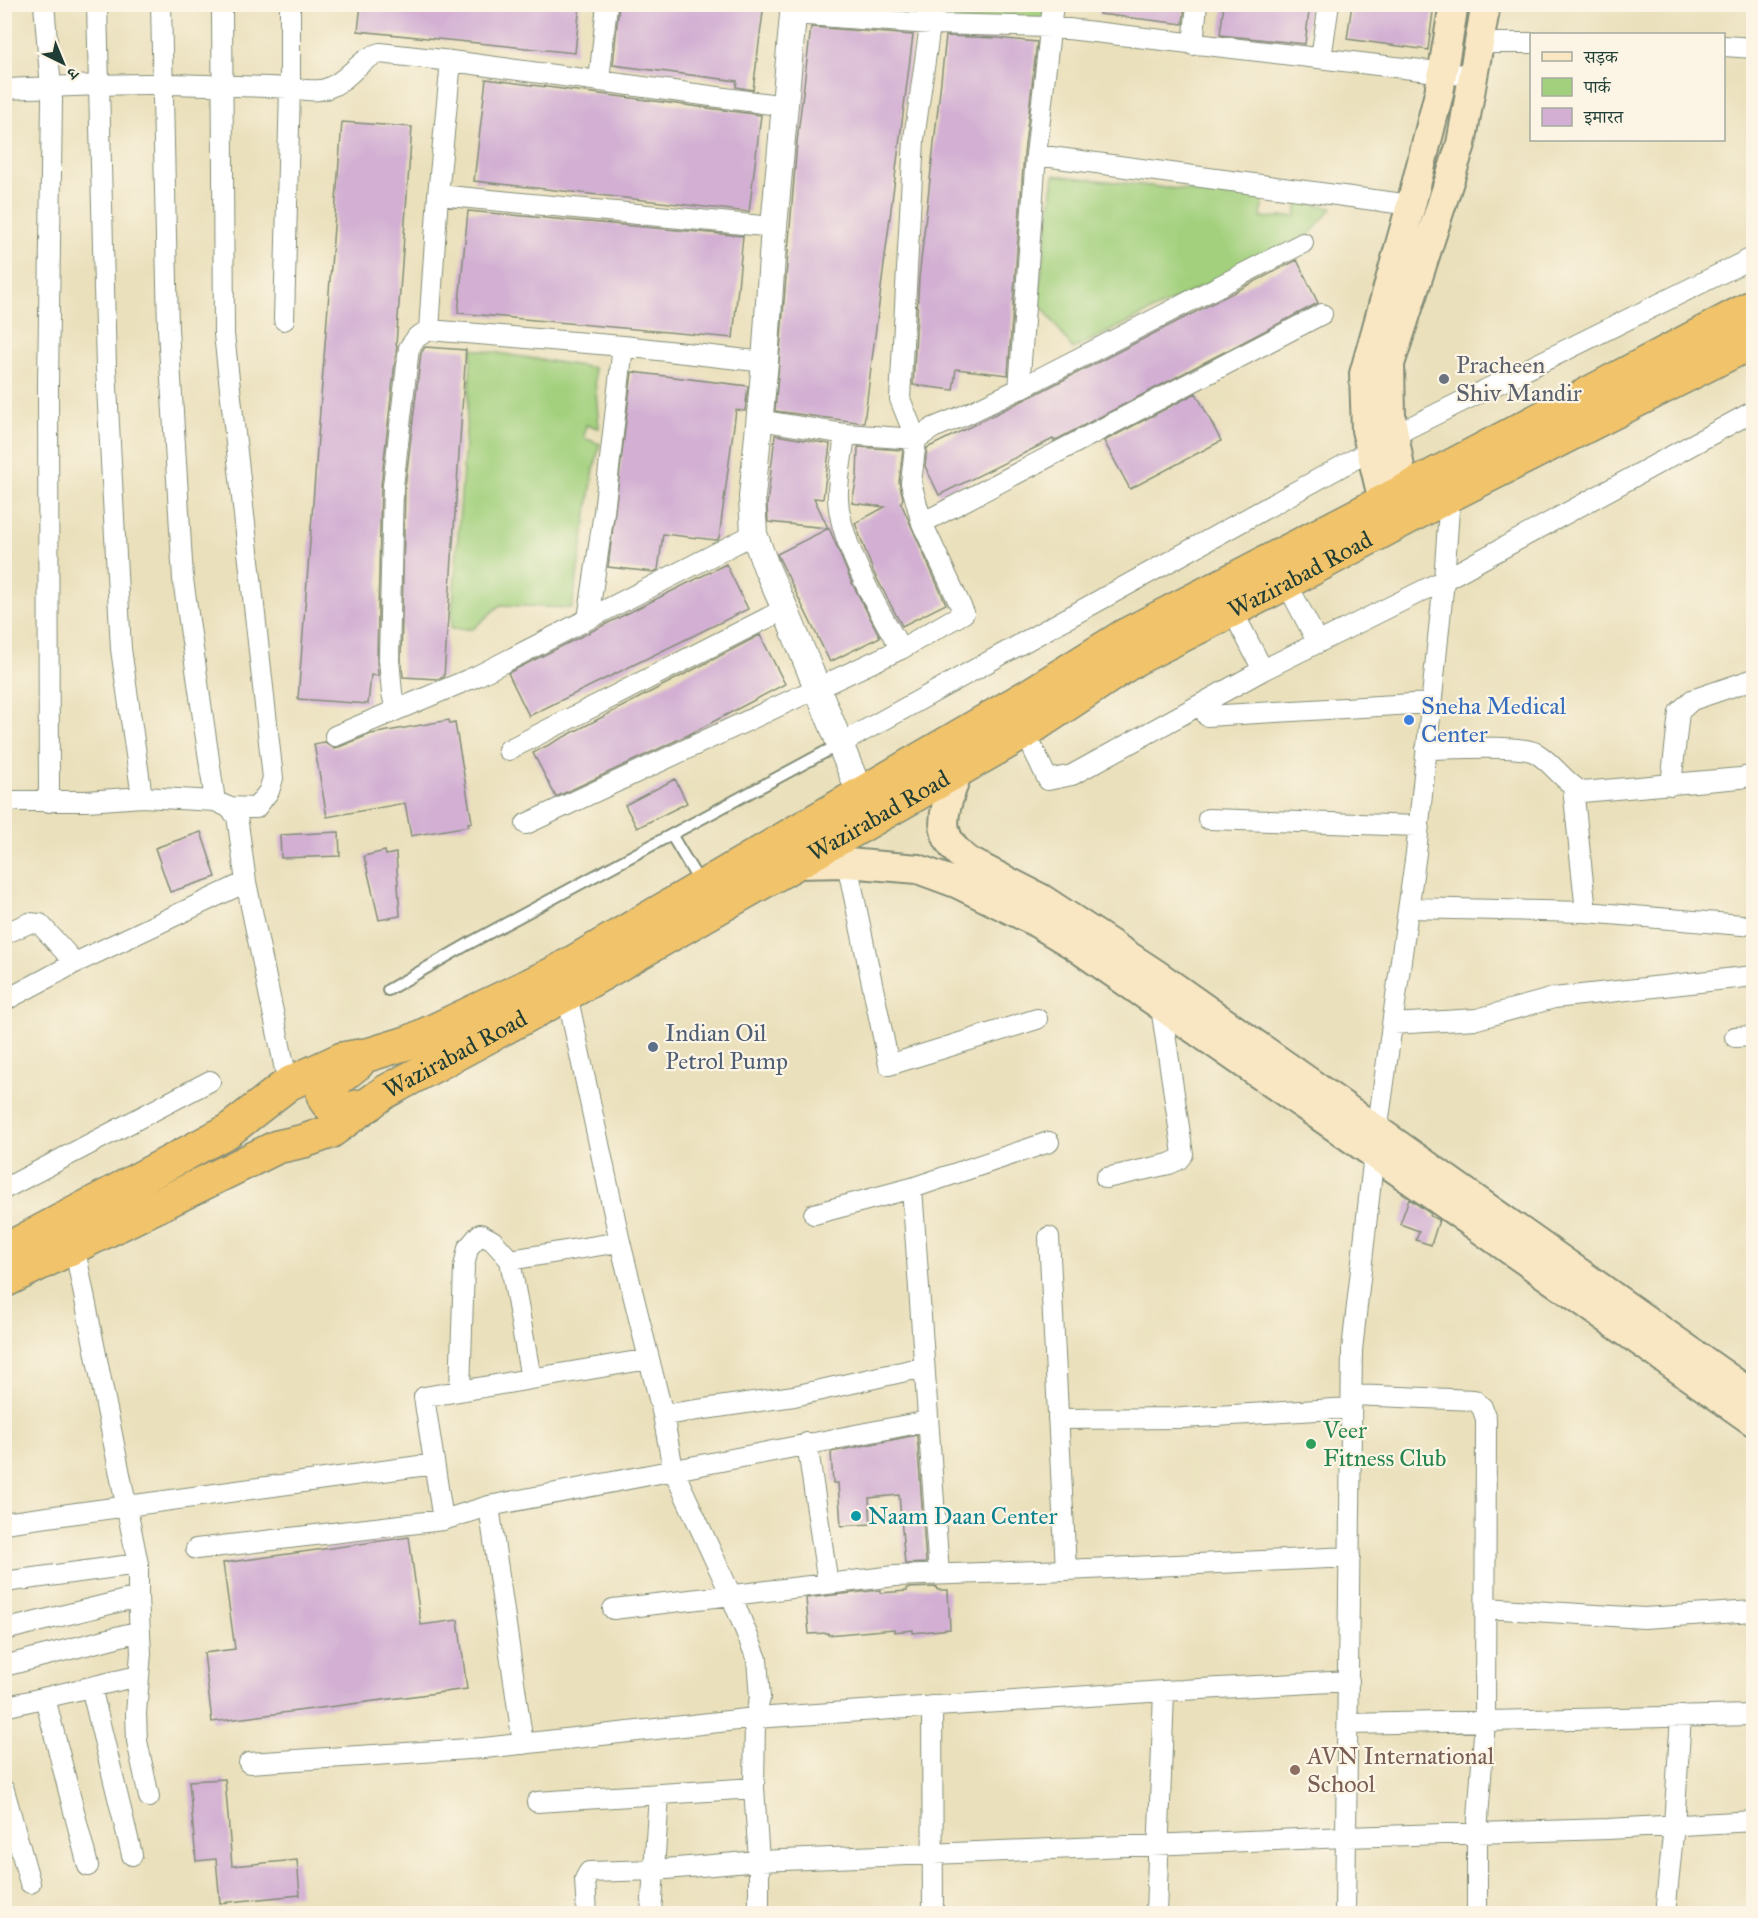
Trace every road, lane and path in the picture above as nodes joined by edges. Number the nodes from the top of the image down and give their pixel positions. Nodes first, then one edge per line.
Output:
1 (44, 4) edge
2 (97, 4) edge
3 (161, 4) edge
4 (222, 4) edge
5 (290, 4) edge
6 (607, 4) edge
7 (1053, 4) edge
8 (1197, 4) edge
9 (1329, 4) edge
10 (1454, 4) edge
11 (1486, 4) edge
12 (794, 9) edge
13 (932, 14) edge
14 (1051, 27) junction
15 (1478, 43) junction
16 (1530, 43) edge
17 (1193, 45) junction
18 (1725, 46) edge
19 (1754, 48) edge
20 (1321, 58) junction
21 (451, 61) junction
22 (1444, 72) junction
23 (1472, 76) junction
24 (599, 81) junction
25 (161, 84) junction
26 (99, 86) junction
27 (223, 86) junction
28 (50, 88) junction
29 (290, 88) junction
30 (4, 89) edge
31 (785, 106) junction
32 (1036, 155) junction
33 (438, 195) junction
34 (1411, 205) junction
35 (774, 226) junction
36 (1303, 243) dead end
37 (1754, 257) edge
38 (1322, 314) dead end
39 (284, 320) dead end
40 (1749, 325) edge
41 (429, 330) junction
42 (624, 346) junction
43 (765, 363) junction
44 (1019, 389) junction
45 (1754, 411) edge
46 (759, 420) junction
47 (845, 434) junction
48 (916, 439) junction
49 (1382, 442) junction
50 (1450, 495) junction
51 (1393, 496) junction
52 (922, 523) junction
53 (754, 534) junction
54 (1443, 580) junction
55 (1286, 582) junction
56 (785, 609) junction
57 (1232, 610) junction
58 (588, 619) junction
59 (1318, 643) junction
60 (901, 650) junction
61 (1263, 670) junction
62 (1754, 679) edge
63 (818, 688) junction
64 (1430, 704) junction
65 (396, 710) junction
66 (1207, 716) dead end
67 (1025, 732) junction
68 (335, 736) dead end
69 (840, 744) junction
70 (508, 750) dead end
71 (1426, 750) junction
72 (958, 771) junction
73 (1754, 775) edge
74 (1671, 785) junction
75 (1572, 787) junction
76 (860, 793) junction
77 (142, 797) junction
78 (4, 801) edge
79 (50, 802) junction
80 (222, 804) junction
81 (1208, 819) dead end
82 (526, 824) dead end
83 (1418, 826) junction
84 (672, 836) junction
85 (847, 863) junction
86 (795, 864) junction
87 (246, 882) junction
88 (702, 886) junction
89 (1408, 908) junction
90 (1586, 912) junction
91 (1742, 925) dead end
92 (4, 934) edge
93 (75, 963) junction
94 (1754, 976) edge
95 (388, 990) dead end
96 (567, 994) junction
97 (4, 1001) edge
98 (1161, 1006) junction
99 (1037, 1019) dead end
100 (1392, 1024) junction
101 (371, 1054) junction
102 (210, 1081) dead end
103 (288, 1084) junction
104 (368, 1105) junction
105 (1049, 1142) dead end
106 (1376, 1142) junction
107 (1106, 1178) dead end
108 (4, 1188) edge
109 (912, 1188) junction
110 (814, 1214) dead end
111 (1048, 1237) dead end
112 (620, 1242) junction
113 (74, 1245) junction
114 (4, 1251) edge
115 (510, 1260) junction
116 (4, 1281) edge
117 (1573, 1282) junction
118 (649, 1359) junction
119 (924, 1367) junction
120 (531, 1379) junction
121 (460, 1391) junction
122 (1754, 1396) edge
123 (1351, 1401) junction
124 (663, 1415) junction
125 (1058, 1419) junction
126 (928, 1421) junction
127 (1754, 1422) edge
128 (807, 1443) junction
129 (434, 1464) junction
130 (673, 1469) junction
131 (489, 1506) junction
132 (127, 1507) junction
133 (443, 1520) junction
134 (4, 1523) edge
135 (196, 1550) dead end
136 (1350, 1557) junction
137 (138, 1564) junction
138 (1066, 1570) junction
139 (939, 1574) junction
140 (4, 1581) edge
141 (828, 1584) junction
142 (731, 1595) junction
143 (138, 1597) junction
144 (1486, 1608) junction
145 (613, 1609) dead end
146 (1754, 1611) edge
147 (4, 1630) edge
148 (140, 1631) junction
149 (4, 1666) edge
150 (138, 1676) junction
151 (1349, 1681) junction
152 (91, 1687) junction
153 (1164, 1691) junction
154 (45, 1698) junction
155 (933, 1706) junction
156 (4, 1707) edge
157 (1754, 1715) edge
158 (1681, 1716) junction
159 (755, 1718) junction
160 (1485, 1720) junction
161 (1349, 1724) junction
162 (523, 1744) junction
163 (249, 1763) dead end
164 (754, 1788) junction
165 (4, 1790) edge
166 (659, 1795) junction
167 (149, 1797) dead end
168 (537, 1802) dead end
169 (1754, 1821) edge
170 (1674, 1825) junction
171 (1478, 1833) junction
172 (1346, 1837) junction
173 (1159, 1844) junction
174 (934, 1854) junction
175 (132, 1855) dead end
176 (759, 1861) junction
177 (88, 1866) dead end
178 (654, 1870) junction
179 (30, 1883) dead end
180 (587, 1914) edge
181 (651, 1914) edge
182 (759, 1914) edge
183 (933, 1914) edge
184 (1156, 1914) edge
185 (1345, 1914) edge
186 (1477, 1914) edge
187 (1665, 1914) edge

1 - 28 street
2 - 26 street
3 - 25 street
4 - 27 street
5 - 29 street
6 - 24 street
7 - 14 street
8 - 17 street
9 - 20 street
10 - 22 main road
11 - 15 main road
12 - 13 street
12 - 31 street
13 - 14 street
13 - 48 street
14 - 17 street
14 - 32 street
15 - 16 street
15 - 23 main road
17 - 20 street
18 - 19 street
20 - 22 street
21 - 24 street
21 - 29 street
21 - 33 street
22 - 23 street
22 - 34 main road
23 - 49 main road
24 - 31 street
25 - 26 street
25 - 27 street
25 - 80 street
26 - 28 street
26 - 77 street
27 - 29 street
27 - 80 street
28 - 30 street
28 - 79 street
29 - 39 street
31 - 35 street
32 - 34 street
32 - 44 street
33 - 35 street
33 - 41 street
34 - 49 main road
35 - 43 street
36 - 44 street
37 - 49 street
38 - 52 street
40 - 50 highway, Wazirabad Road
40 - 51 highway, Wazirabad Road
41 - 42 street
41 - 65 street
42 - 43 street
42 - 58 street
43 - 46 street
44 - 48 street
45 - 54 street
46 - 47 street
46 - 53 street
47 - 48 street
47 - 60 street
48 - 52 street
49 - 51 main road
49 - 69 street
50 - 54 street
50 - 55 highway, Wazirabad Road
51 - 76 highway, Wazirabad Road
52 - 60 street
53 - 56 street
53 - 58 street
54 - 59 street
54 - 64 street
55 - 57 highway, Wazirabad Road
55 - 59 street
56 - 63 street
56 - 70 street
57 - 61 street
57 - 67 highway, Wazirabad Road
58 - 65 street
59 - 61 street
60 - 63 street
61 - 67 street
62 - 74 street
63 - 69 street
63 - 82 street
64 - 66 street
64 - 71 street
65 - 68 street
67 - 72 highway, Wazirabad Road
69 - 76 street
69 - 84 lane
71 - 75 street
71 - 83 street
72 - 86 highway, Wazirabad Road
72 - 106 main road
73 - 74 street
74 - 75 street
75 - 90 street
76 - 88 highway, Wazirabad Road
77 - 79 street
77 - 80 street
78 - 79 street
80 - 87 street
81 - 83 street
83 - 89 street
84 - 88 lane
84 - 95 lane
85 - 86 main road
85 - 98 main road
85 - 99 street
86 - 96 highway, Wazirabad Road
87 - 93 street
87 - 103 street
88 - 101 highway, Wazirabad Road
89 - 90 street
89 - 100 street
90 - 91 street
92 - 93 street
93 - 97 street
94 - 100 street
96 - 104 highway, Wazirabad Road
96 - 112 street
98 - 106 main road
98 - 107 street
100 - 106 street
101 - 103 highway, Wazirabad Road
101 - 104 highway
102 - 108 street
103 - 114 highway, Wazirabad Road
104 - 113 highway, Wazirabad Road
105 - 109 street
106 - 117 main road
106 - 123 street
109 - 110 street
109 - 119 street
111 - 125 street
112 - 115 street
112 - 118 street
113 - 116 highway, Wazirabad Road
113 - 132 street
115 - 120 street
115 - 121 street
117 - 122 main road
117 - 127 main road
118 - 120 street
118 - 124 street
119 - 124 street
119 - 126 street
120 - 121 street
121 - 129 street
123 - 125 street
123 - 136 street
123 - 144 street
124 - 130 street
125 - 138 street
126 - 128 street
126 - 139 street
128 - 130 street
128 - 141 street
129 - 132 street
129 - 133 street
130 - 131 street
130 - 142 street
131 - 133 street
131 - 162 street
132 - 134 street
132 - 137 street
133 - 135 street
136 - 138 street
136 - 151 street
137 - 140 street
137 - 143 street
138 - 139 street
139 - 141 street
141 - 142 street
142 - 145 street
142 - 159 street
143 - 147 street
143 - 148 street
144 - 146 street
144 - 160 street
148 - 149 street
148 - 150 street
150 - 152 street
150 - 167 street
151 - 153 street
151 - 161 street
152 - 154 street
152 - 175 street
153 - 155 street
153 - 173 street
154 - 156 street
154 - 177 street
155 - 159 street
155 - 174 street
157 - 158 street
158 - 160 street
158 - 170 street
159 - 162 street
159 - 164 street
160 - 161 street
160 - 171 street
161 - 172 street
162 - 163 street
164 - 166 street
164 - 176 street
165 - 179 street
166 - 168 street
166 - 178 street
169 - 170 street
170 - 171 street
170 - 187 street
171 - 172 street
171 - 186 street
172 - 173 street
172 - 185 street
173 - 174 street
173 - 184 street
174 - 176 street
174 - 183 street
176 - 178 street
176 - 182 street
178 - 180 street
178 - 181 street

